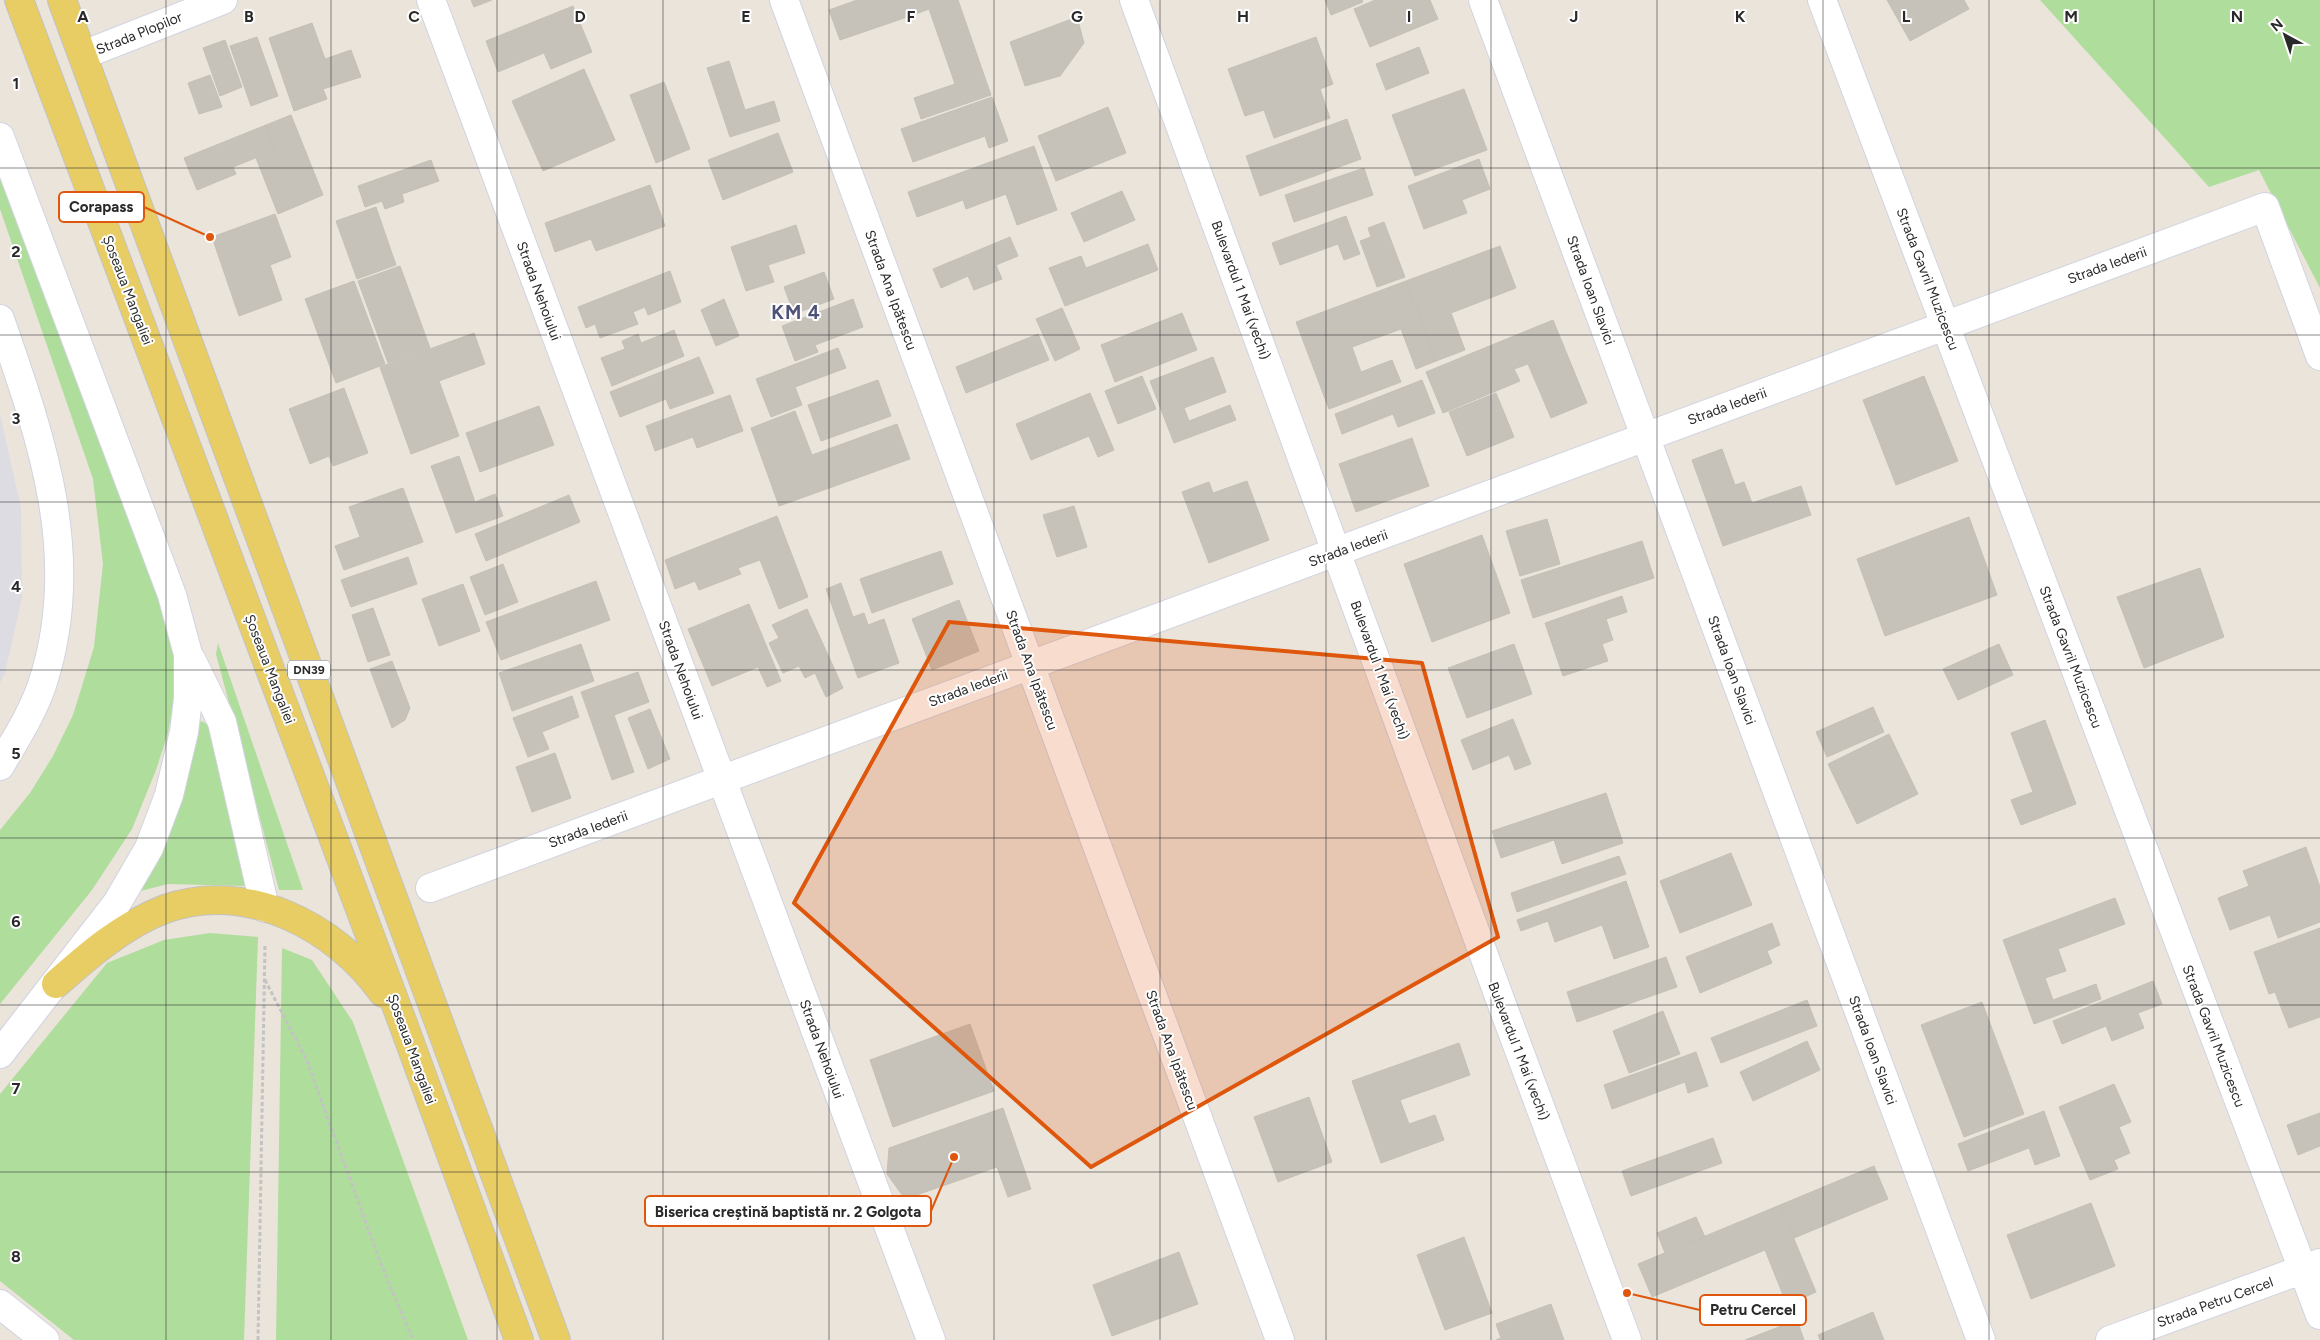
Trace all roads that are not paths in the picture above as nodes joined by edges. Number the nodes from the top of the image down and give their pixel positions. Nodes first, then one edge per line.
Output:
1 (19, 0) edge
2 (62, 0) edge
3 (223, 0) edge
4 (431, 0) edge
5 (784, 0) edge
6 (1134, 0) edge
7 (1483, 0) edge
8 (1822, 0) edge
9 (83, 55) junction
10 (0, 137) edge
11 (0, 319) edge
12 (1945, 326) junction
13 (2320, 356) edge
14 (1646, 437) junction
15 (1336, 552) junction
16 (188, 654) junction
17 (1030, 665) junction
18 (0, 766) edge
19 (722, 780) junction
20 (430, 888) dead end
21 (264, 908) junction
22 (56, 984) junction
23 (402, 1021) junction
24 (0, 1054) edge
25 (2311, 1266) edge
26 (0, 1304) edge
27 (2320, 1315) edge
28 (45, 1340) edge
29 (519, 1340) edge
30 (556, 1340) edge
31 (931, 1340) edge
32 (1280, 1340) edge
33 (1627, 1340) edge
34 (1981, 1340) edge
35 (2110, 1340) edge

1 - 23 main road, Șoseaua Mangaliei
2 - 9 main road, DN39
3 - 9 street, Strada Plopilor
4 - 19 street, Strada Nehoiului
5 - 17 street, Strada Ana Ipătescu
6 - 15 street, Bulevardul 1 Mai (vechi)
7 - 14 street, Strada Ioan Slavici
8 - 12 street, Strada Gavril Muzicescu
9 - 30 main road, DN39
10 - 16 street
11 - 18 street
12 - 13 street, Strada Iederii
12 - 14 street, Strada Iederii
12 - 25 street, Strada Gavril Muzicescu
14 - 15 street, Strada Iederii
14 - 34 street, Strada Ioan Slavici
15 - 17 street, Strada Iederii
15 - 33 street, Bulevardul 1 Mai (vechi)
16 - 21 street
16 - 22 street
17 - 19 street, Strada Iederii
17 - 32 street, Strada Ana Ipătescu
19 - 20 street, Strada Iederii
19 - 31 street, Strada Nehoiului
21 - 22 main road
21 - 23 main road
22 - 24 street
23 - 29 main road, Șoseaua Mangaliei
25 - 27 street, Strada Gavril Muzicescu
25 - 35 street, Strada Petru Cercel
26 - 28 street

